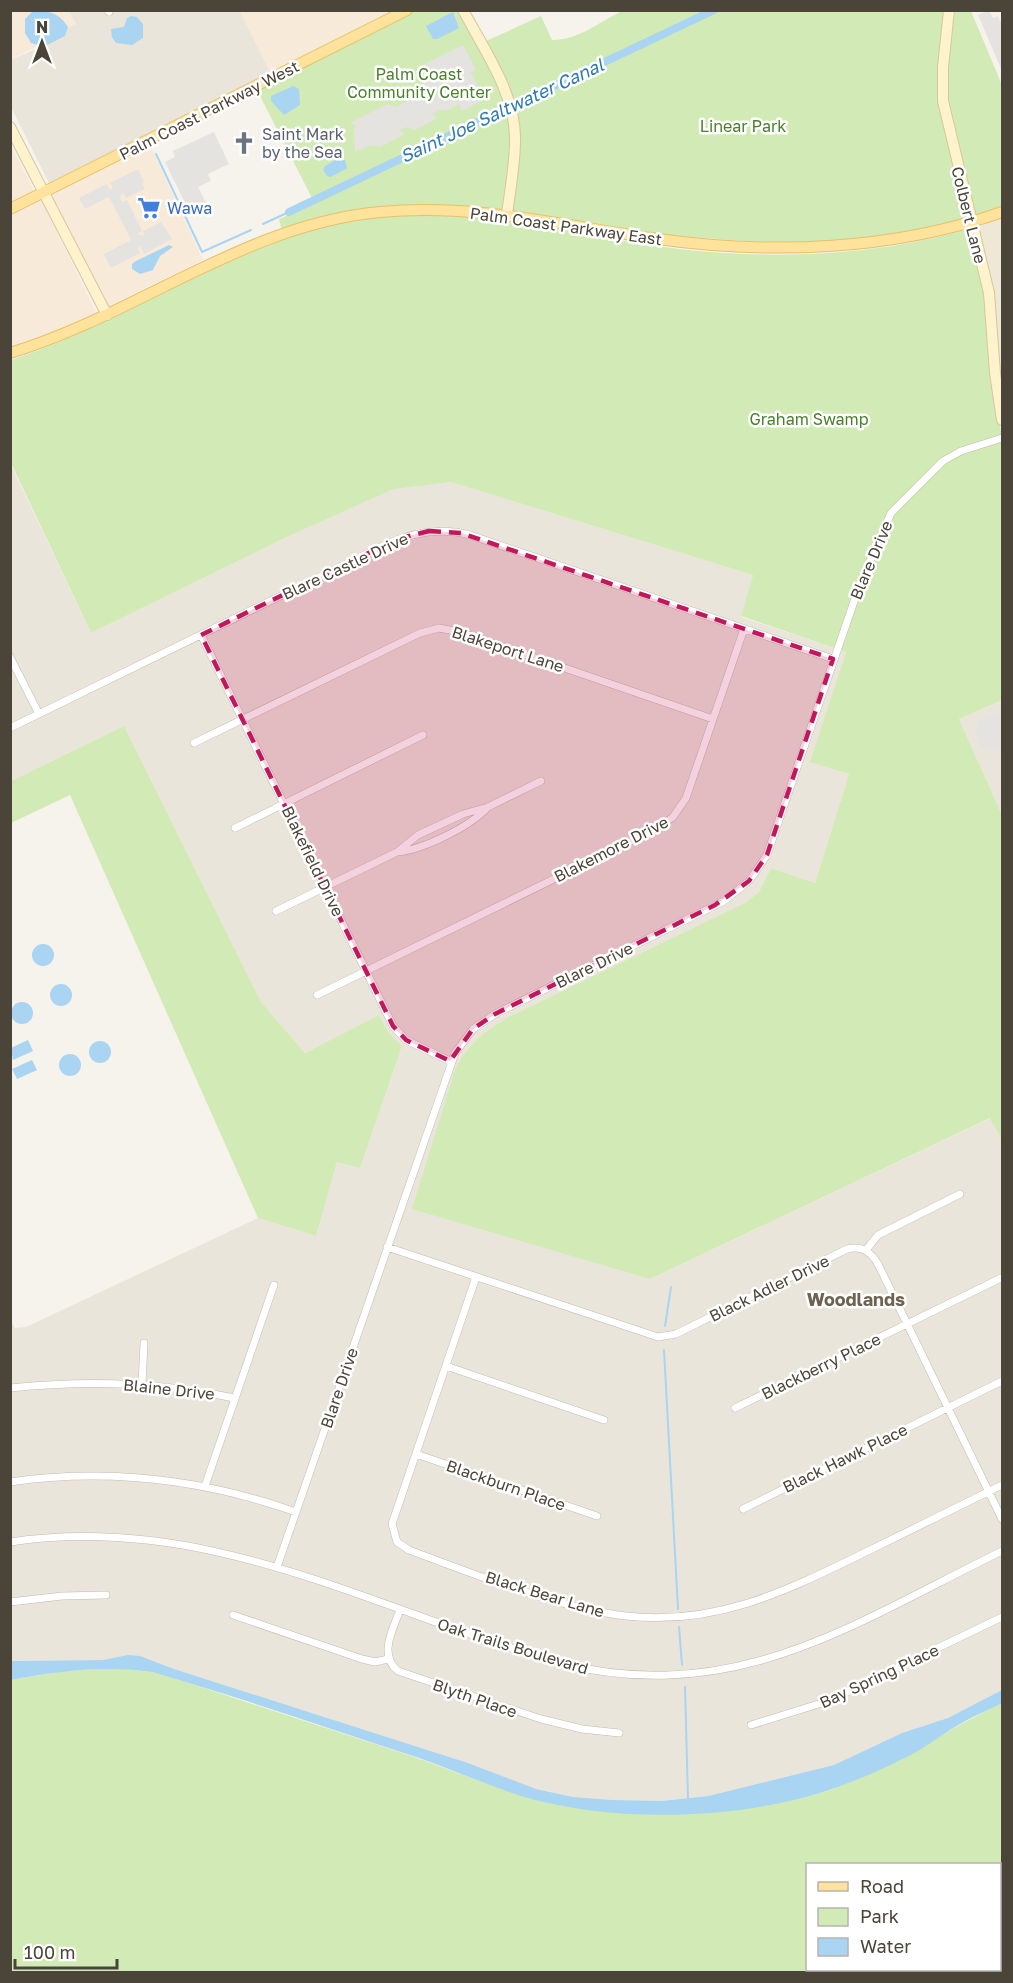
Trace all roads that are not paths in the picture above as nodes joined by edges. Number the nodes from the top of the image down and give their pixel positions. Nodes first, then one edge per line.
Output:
1 (407, 10) edge
2 (463, 10) edge
3 (949, 10) edge
4 (10, 127) edge
5 (44, 193) junction
6 (10, 209) edge
7 (1002, 212) edge
8 (507, 215) junction
9 (971, 223) junction
10 (107, 315) junction
11 (10, 353) edge
12 (1002, 420) edge
13 (1002, 438) edge
14 (744, 629) junction
15 (201, 635) junction
16 (10, 657) edge
17 (833, 659) junction
18 (39, 714) junction
19 (713, 719) junction
20 (243, 720) junction
21 (10, 728) edge
22 (423, 735) dead end
23 (194, 743) dead end
24 (542, 781) dead end
25 (284, 804) junction
26 (235, 828) dead end
27 (326, 887) junction
28 (276, 911) dead end
29 (367, 971) junction
30 (317, 995) dead end
31 (450, 1061) junction
32 (960, 1194) dead end
33 (387, 1247) junction
34 (866, 1250) junction
35 (476, 1277) junction
36 (1001, 1278) dead end
37 (274, 1285) dead end
38 (907, 1324) junction
39 (144, 1343) dead end
40 (446, 1366) junction
41 (1002, 1381) edge
42 (142, 1385) junction
43 (10, 1388) edge
44 (234, 1398) junction
45 (735, 1408) dead end
46 (948, 1408) junction
47 (604, 1420) dead end
48 (416, 1454) junction
49 (10, 1482) edge
50 (1002, 1485) edge
51 (205, 1486) junction
52 (989, 1492) junction
53 (743, 1509) dead end
54 (296, 1512) junction
55 (597, 1516) dead end
56 (1002, 1519) edge
57 (10, 1542) edge
58 (1002, 1551) edge
59 (277, 1567) junction
60 (106, 1595) dead end
61 (10, 1602) edge
62 (400, 1610) junction
63 (233, 1616) dead end
64 (1002, 1617) edge
65 (388, 1659) junction
66 (751, 1725) dead end
67 (619, 1733) dead end

1 - 5 main road, Palm Coast Parkway West
2 - 8 street
3 - 9 street, Colbert Lane
4 - 5 street
5 - 6 main road, Palm Coast Parkway West
5 - 10 street
7 - 9 main road, Palm Coast Parkway East
8 - 9 main road, Palm Coast Parkway East
8 - 10 main road, Palm Coast Parkway East
9 - 12 street, Colbert Lane
10 - 11 main road, Palm Coast Parkway East
13 - 17 street, Blare Drive
14 - 15 street, Blare Castle Drive
14 - 17 street, Blare Castle Drive
14 - 19 street, Blakemore Drive
15 - 18 street, Blare Castle Drive
15 - 20 street, Blakefield Drive
16 - 18 street
17 - 31 street, Blare Drive
18 - 21 street, Blare Castle Drive
19 - 20 street, Blakeport Lane
19 - 29 street, Blakemore Drive
20 - 23 street, Blakeport Lane
20 - 25 street, Blakefield Drive
22 - 25 street
24 - 27 street
25 - 26 street
25 - 27 street, Blakefield Drive
27 - 28 street
27 - 29 street, Blakefield Drive
29 - 30 street, Blakemore Drive
29 - 31 street, Blakefield Drive
31 - 33 street, Blare Drive
32 - 34 street
33 - 35 street, Black Adler Drive
33 - 54 street, Blare Drive
34 - 35 street, Black Adler Drive
34 - 38 street
35 - 40 street, Black Bear Lane
36 - 38 street, Blackberry Place
37 - 44 street
38 - 45 street, Blackberry Place
38 - 46 street
39 - 42 street
40 - 47 street
40 - 48 street, Black Bear Lane
41 - 46 street, Black Hawk Place
42 - 43 street, Blaine Drive
42 - 44 street, Blaine Drive
44 - 51 street, Blaine Drive
46 - 52 street
46 - 53 street, Black Hawk Place
48 - 52 street, Black Bear Lane
48 - 55 street, Blackburn Place
49 - 51 street
50 - 52 street
51 - 54 street
52 - 56 street
54 - 59 street, Blare Drive
57 - 59 street, Oak Trails Boulevard
58 - 62 street, Oak Trails Boulevard
59 - 62 street, Oak Trails Boulevard
60 - 61 street
62 - 65 street
63 - 65 street
64 - 66 street, Bay Spring Place
65 - 67 street, Blyth Place

